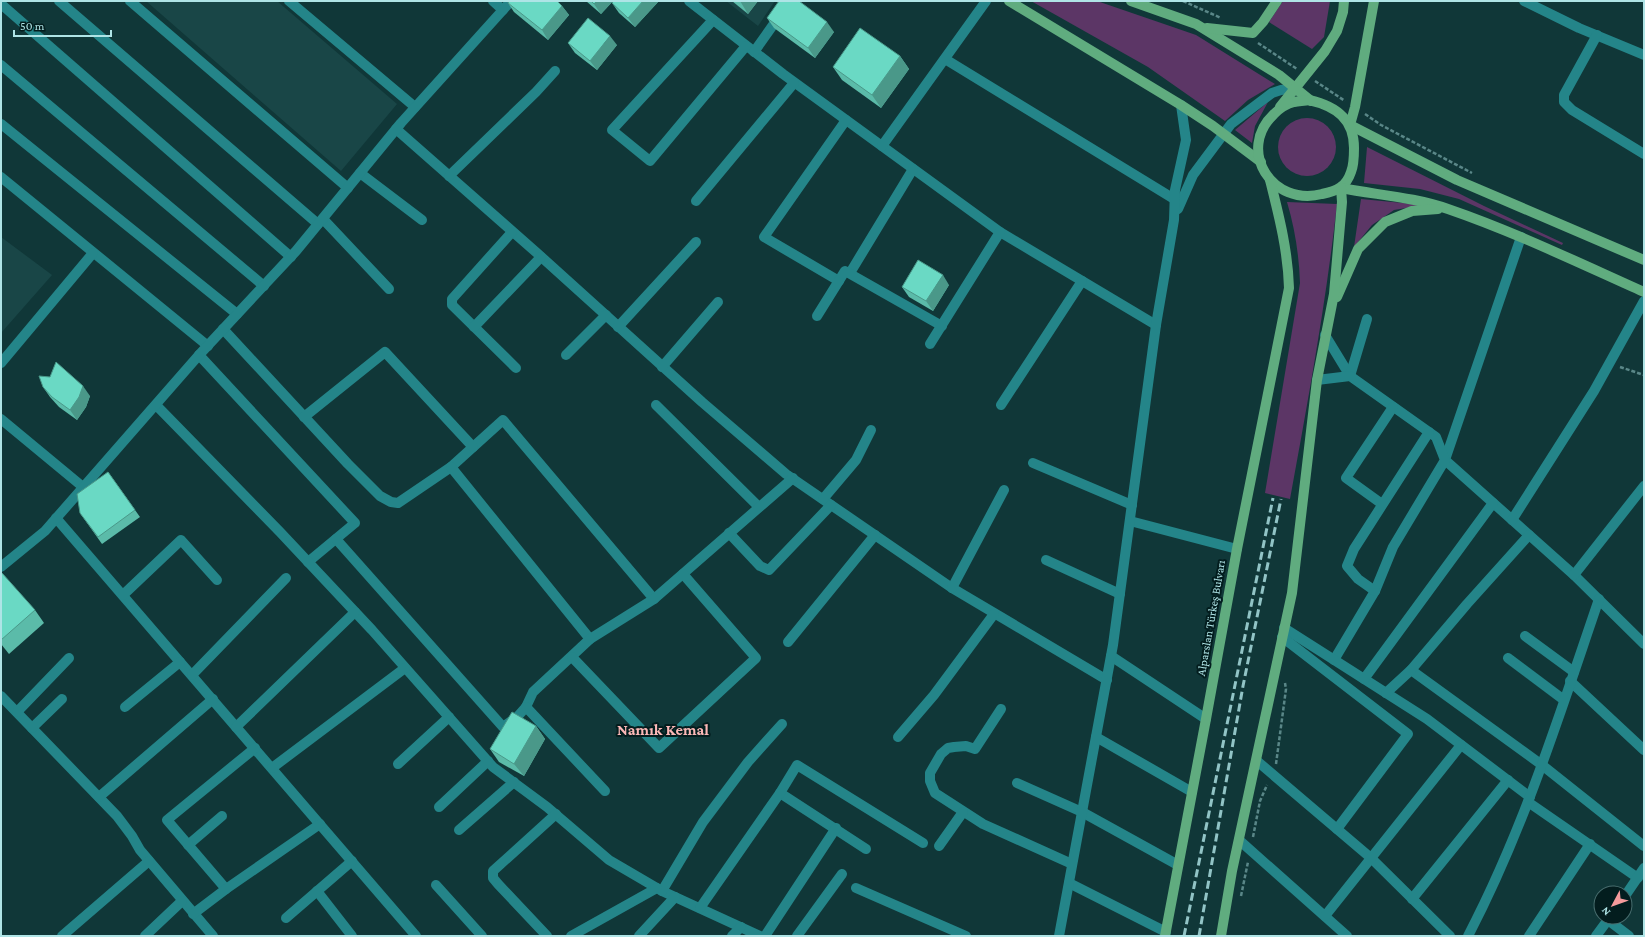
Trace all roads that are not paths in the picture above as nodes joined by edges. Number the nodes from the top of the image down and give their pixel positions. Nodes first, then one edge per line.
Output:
1 (59, 1) edge
2 (130, 1) edge
3 (289, 1) edge
4 (492, 1) edge
5 (511, 1) edge
6 (689, 1) edge
7 (790, 1) edge
8 (986, 1) edge
9 (1009, 1) edge
10 (1131, 1) edge
11 (1277, 1) edge
12 (1344, 1) edge
13 (1374, 1) edge
14 (1524, 1) edge
15 (1, 4) edge
16 (503, 10) junction
17 (713, 20) junction
18 (1201, 27) junction
19 (1597, 35) junction
20 (750, 49) junction
21 (1644, 55) edge
22 (945, 59) junction
23 (1, 65) edge
24 (555, 70) dead end
25 (794, 83) junction
26 (1296, 88) junction
27 (1311, 101) junction
28 (1181, 105) junction
29 (415, 107) junction
30 (1279, 108) junction
31 (846, 120) junction
32 (1, 124) edge
33 (1350, 125) junction
34 (396, 129) junction
35 (1224, 134) junction
36 (882, 146) junction
37 (1644, 154) edge
38 (1261, 162) junction
39 (913, 169) junction
40 (360, 173) junction
41 (449, 176) junction
42 (1, 177) edge
43 (1270, 180) junction
44 (348, 188) junction
45 (1341, 188) junction
46 (696, 201) dead end
47 (1178, 201) junction
48 (1448, 209) junction
49 (422, 220) dead end
50 (321, 221) junction
51 (512, 232) junction
52 (1000, 232) junction
53 (1521, 237) junction
54 (696, 242) dead end
55 (93, 253) junction
56 (291, 257) junction
57 (541, 257) junction
58 (1644, 260) edge
59 (850, 273) junction
60 (839, 281) junction
61 (1082, 281) junction
62 (264, 286) junction
63 (389, 289) dead end
64 (1644, 292) edge
65 (1644, 301) edge
66 (718, 302) dead end
67 (1332, 308) junction
68 (237, 314) junction
69 (606, 315) junction
70 (817, 316) dead end
71 (1367, 319) dead end
72 (1156, 325) junction
73 (942, 326) junction
74 (474, 327) junction
75 (618, 327) junction
76 (224, 329) junction
77 (1325, 335) junction
78 (930, 344) dead end
79 (208, 346) junction
80 (199, 355) junction
81 (566, 355) dead end
82 (1, 363) edge
83 (662, 367) junction
84 (516, 368) dead end
85 (1350, 376) junction
86 (1317, 380) junction
87 (156, 405) junction
88 (656, 405) dead end
89 (1001, 405) dead end
90 (1393, 406) junction
91 (304, 417) junction
92 (1, 419) edge
93 (871, 430) dead end
94 (1428, 432) junction
95 (473, 448) junction
96 (1445, 460) junction
97 (1033, 463) dead end
98 (452, 467) junction
99 (793, 478) junction
100 (1644, 486) edge
101 (83, 487) junction
102 (1004, 490) dead end
103 (823, 499) junction
104 (1493, 503) junction
105 (1382, 504) junction
106 (831, 505) junction
107 (1132, 505) junction
108 (759, 507) junction
109 (56, 518) junction
110 (1512, 520) junction
111 (1130, 521) junction
112 (729, 534) junction
113 (875, 535) junction
114 (1529, 535) junction
115 (336, 539) junction
116 (1237, 549) junction
117 (1046, 560) dead end
118 (308, 562) junction
119 (1, 567) edge
120 (683, 574) junction
121 (1574, 575) junction
122 (286, 578) dead end
123 (217, 580) dead end
124 (952, 588) junction
125 (1375, 591) junction
126 (1120, 594) junction
127 (123, 595) junction
128 (654, 599) junction
129 (1599, 599) junction
130 (355, 612) junction
131 (994, 614) junction
132 (1283, 633) junction
133 (1525, 636) dead end
134 (590, 639) junction
135 (788, 642) dead end
136 (1644, 644) edge
137 (1111, 656) junction
138 (572, 657) junction
139 (69, 658) dead end
140 (1508, 658) dead end
141 (1334, 660) junction
142 (180, 662) junction
143 (405, 668) junction
144 (1411, 670) junction
145 (192, 675) junction
146 (1572, 677) junction
147 (1364, 679) junction
148 (1107, 680) junction
149 (1386, 693) junction
150 (1, 696) edge
151 (62, 699) dead end
152 (213, 700) junction
153 (1564, 700) junction
154 (125, 707) dead end
155 (526, 707) junction
156 (1001, 709) dead end
157 (17, 712) junction
158 (449, 717) junction
159 (1206, 719) junction
160 (782, 724) dead end
161 (236, 727) junction
162 (32, 728) junction
163 (898, 737) dead end
164 (1096, 737) junction
165 (1462, 745) junction
166 (255, 748) junction
167 (1644, 750) edge
168 (488, 761) junction
169 (1257, 761) junction
170 (398, 764) dead end
171 (1542, 765) junction
172 (272, 768) junction
173 (1508, 780) junction
174 (514, 782) junction
175 (1017, 783) dead end
176 (605, 791) dead end
177 (1192, 792) junction
178 (780, 793) junction
179 (99, 797) junction
180 (1529, 799) junction
181 (439, 807) dead end
182 (963, 812) junction
183 (1082, 812) junction
184 (556, 814) junction
185 (222, 816) dead end
186 (320, 824) junction
187 (836, 828) junction
188 (1337, 829) junction
189 (459, 830) dead end
190 (1239, 840) junction
191 (923, 843) dead end
192 (1590, 844) junction
193 (188, 845) junction
194 (939, 846) dead end
195 (1644, 846) edge
196 (866, 849) dead end
197 (1371, 858) junction
198 (149, 861) junction
199 (352, 861) junction
200 (1072, 864) junction
201 (1178, 865) junction
202 (1644, 868) edge
203 (842, 874) dead end
204 (1638, 878) junction
205 (1068, 883) junction
206 (436, 885) dead end
207 (1633, 885) edge
208 (856, 888) dead end
209 (226, 889) junction
210 (660, 889) junction
211 (317, 891) junction
212 (675, 897) junction
213 (1412, 899) junction
214 (182, 901) junction
215 (700, 908) junction
216 (193, 914) junction
217 (1325, 916) junction
218 (286, 918) dead end
219 (1604, 925) edge
220 (1617, 925) edge
221 (741, 927) junction
222 (1165, 934) edge
223 (62, 936) edge
224 (145, 936) edge
225 (213, 936) edge
226 (352, 936) edge
227 (416, 936) edge
228 (482, 936) edge
229 (547, 936) edge
230 (572, 936) edge
231 (639, 936) edge
232 (732, 936) edge
233 (760, 936) edge
234 (765, 936) edge
235 (797, 936) edge
236 (966, 936) edge
237 (1059, 936) edge
238 (1221, 936) edge
239 (1347, 936) edge
240 (1450, 936) edge
241 (1468, 936) edge
242 (1529, 936) edge
243 (1596, 936) edge
244 (1629, 936) edge

1 - 50 street
2 - 44 street
3 - 29 street
4 - 16 street
5 - 16 street
6 - 17 street
7 - 20 street
8 - 22 street
9 - 28 main road
10 - 18 main road
11 - 18 main road
12 - 26 main road
13 - 33 main road
14 - 19 street
15 - 56 street
16 - 29 street
17 - 20 street
17 - 20 street
18 - 26 main road
19 - 21 street
19 - 37 street
20 - 25 street
22 - 36 street
22 - 47 street
23 - 62 street
24 - 41 street
25 - 31 street
25 - 46 street
26 - 27 main road
26 - 30 main road
26 - 35 street
27 - 30 main road
27 - 33 main road
28 - 35 main road
28 - 47 street
29 - 34 street
30 - 38 main road
31 - 36 street
31 - 60 street
32 - 68 street
33 - 45 main road
33 - 58 main road
34 - 40 street
34 - 41 street
35 - 38 main road
35 - 47 street
36 - 39 street
38 - 43 main road
39 - 52 street
39 - 59 street
40 - 44 street
40 - 49 street
41 - 51 street
42 - 55 street
43 - 45 main road
43 - 116 main road, Alparslan Türkeş Bulvarı
44 - 50 street
45 - 48 main road
45 - 67 main road
47 - 72 street
48 - 53 main road
48 - 67 main road
50 - 56 street
50 - 63 street
51 - 57 street
51 - 74 street
52 - 61 street
52 - 73 street
53 - 64 main road
53 - 96 street
54 - 75 street
55 - 79 street
55 - 82 street
56 - 62 street
57 - 69 street
57 - 74 street
59 - 60 street
59 - 73 street
60 - 70 street
61 - 72 street
61 - 89 street
62 - 68 street
65 - 110 street
66 - 83 street
67 - 77 main road
68 - 76 street
69 - 75 street
69 - 81 street
71 - 85 street
72 - 107 street
73 - 78 street
74 - 84 street
75 - 83 street
76 - 79 street
76 - 91 street
77 - 85 street
77 - 86 main road
79 - 80 street
80 - 87 street
80 - 115 street
83 - 99 street
85 - 86 street
85 - 90 street
86 - 132 main road
87 - 101 street
87 - 118 street
88 - 108 street
90 - 94 street
90 - 105 street
91 - 95 street
91 - 98 street
92 - 101 street
93 - 103 street
94 - 96 street
94 - 105 street
95 - 98 street
95 - 128 street
96 - 104 street
96 - 125 street
97 - 107 street
98 - 134 street
99 - 103 street
99 - 108 street
100 - 121 street
101 - 109 street
102 - 124 street
103 - 106 street
104 - 110 street
104 - 147 street
105 - 125 street
106 - 112 street
106 - 113 street
107 - 111 street
108 - 112 street
109 - 119 street
109 - 127 street
110 - 114 street
111 - 116 street
111 - 126 street
112 - 120 street
113 - 124 street
113 - 135 street
114 - 121 street
114 - 144 street
115 - 118 street
115 - 155 street
116 - 159 main road, Alparslan Türkeş Bulvarı
117 - 126 street
118 - 130 street
120 - 128 street
120 - 138 street
121 - 129 street
122 - 145 street
123 - 127 street
124 - 131 street
125 - 141 street
126 - 137 street
127 - 142 street
128 - 134 street
129 - 136 street
129 - 146 street
130 - 143 street
130 - 161 street
131 - 148 street
131 - 163 street
132 - 141 street
132 - 169 main road
132 - 188 street
133 - 146 street
134 - 138 street
137 - 148 street
137 - 159 street
138 - 155 street
139 - 157 street
140 - 153 street
141 - 147 street
142 - 145 street
142 - 154 street
143 - 158 street
143 - 172 street
144 - 149 street
144 - 171 street
145 - 152 street
146 - 153 street
146 - 167 street
147 - 149 street
148 - 164 street
149 - 165 street
150 - 157 street
151 - 162 street
152 - 161 street
152 - 179 street
153 - 171 street
155 - 176 street
156 - 182 street
157 - 162 street
158 - 168 street
158 - 170 street
159 - 177 main road, Alparslan Türkeş Bulvarı
160 - 210 street
161 - 166 street
162 - 179 street
164 - 177 street
164 - 183 street
165 - 173 street
165 - 197 street
166 - 172 street
166 - 193 street
168 - 174 street
168 - 181 street
169 - 188 street
169 - 190 main road
171 - 180 street
171 - 195 street
172 - 186 street
173 - 180 street
173 - 213 street
174 - 184 street
174 - 189 street
175 - 183 street
177 - 201 main road, Alparslan Türkeş Bulvarı
178 - 187 street
178 - 191 street
178 - 215 street
179 - 198 street
180 - 192 street
180 - 241 street
182 - 194 street
182 - 200 street
183 - 200 street
183 - 201 street
184 - 210 street
184 - 229 street
185 - 193 street
186 - 199 street
186 - 209 street
187 - 196 street
187 - 234 street
188 - 197 street
190 - 217 street
190 - 238 main road
192 - 204 street
192 - 242 street
193 - 209 street
197 - 213 street
197 - 217 street
198 - 214 street
198 - 223 street
199 - 211 street
199 - 227 street
200 - 205 street
201 - 222 main road, Alparslan Türkeş Bulvarı
202 - 204 street
203 - 235 street
204 - 207 street
205 - 222 street
205 - 237 street
206 - 228 street
208 - 236 street
209 - 216 street
210 - 212 street
210 - 230 street
211 - 218 street
211 - 226 street
212 - 215 street
212 - 231 street
213 - 240 street
214 - 216 street
214 - 224 street
215 - 221 street
216 - 225 street
217 - 239 street
219 - 243 street
220 - 244 street
221 - 232 street
221 - 233 street

